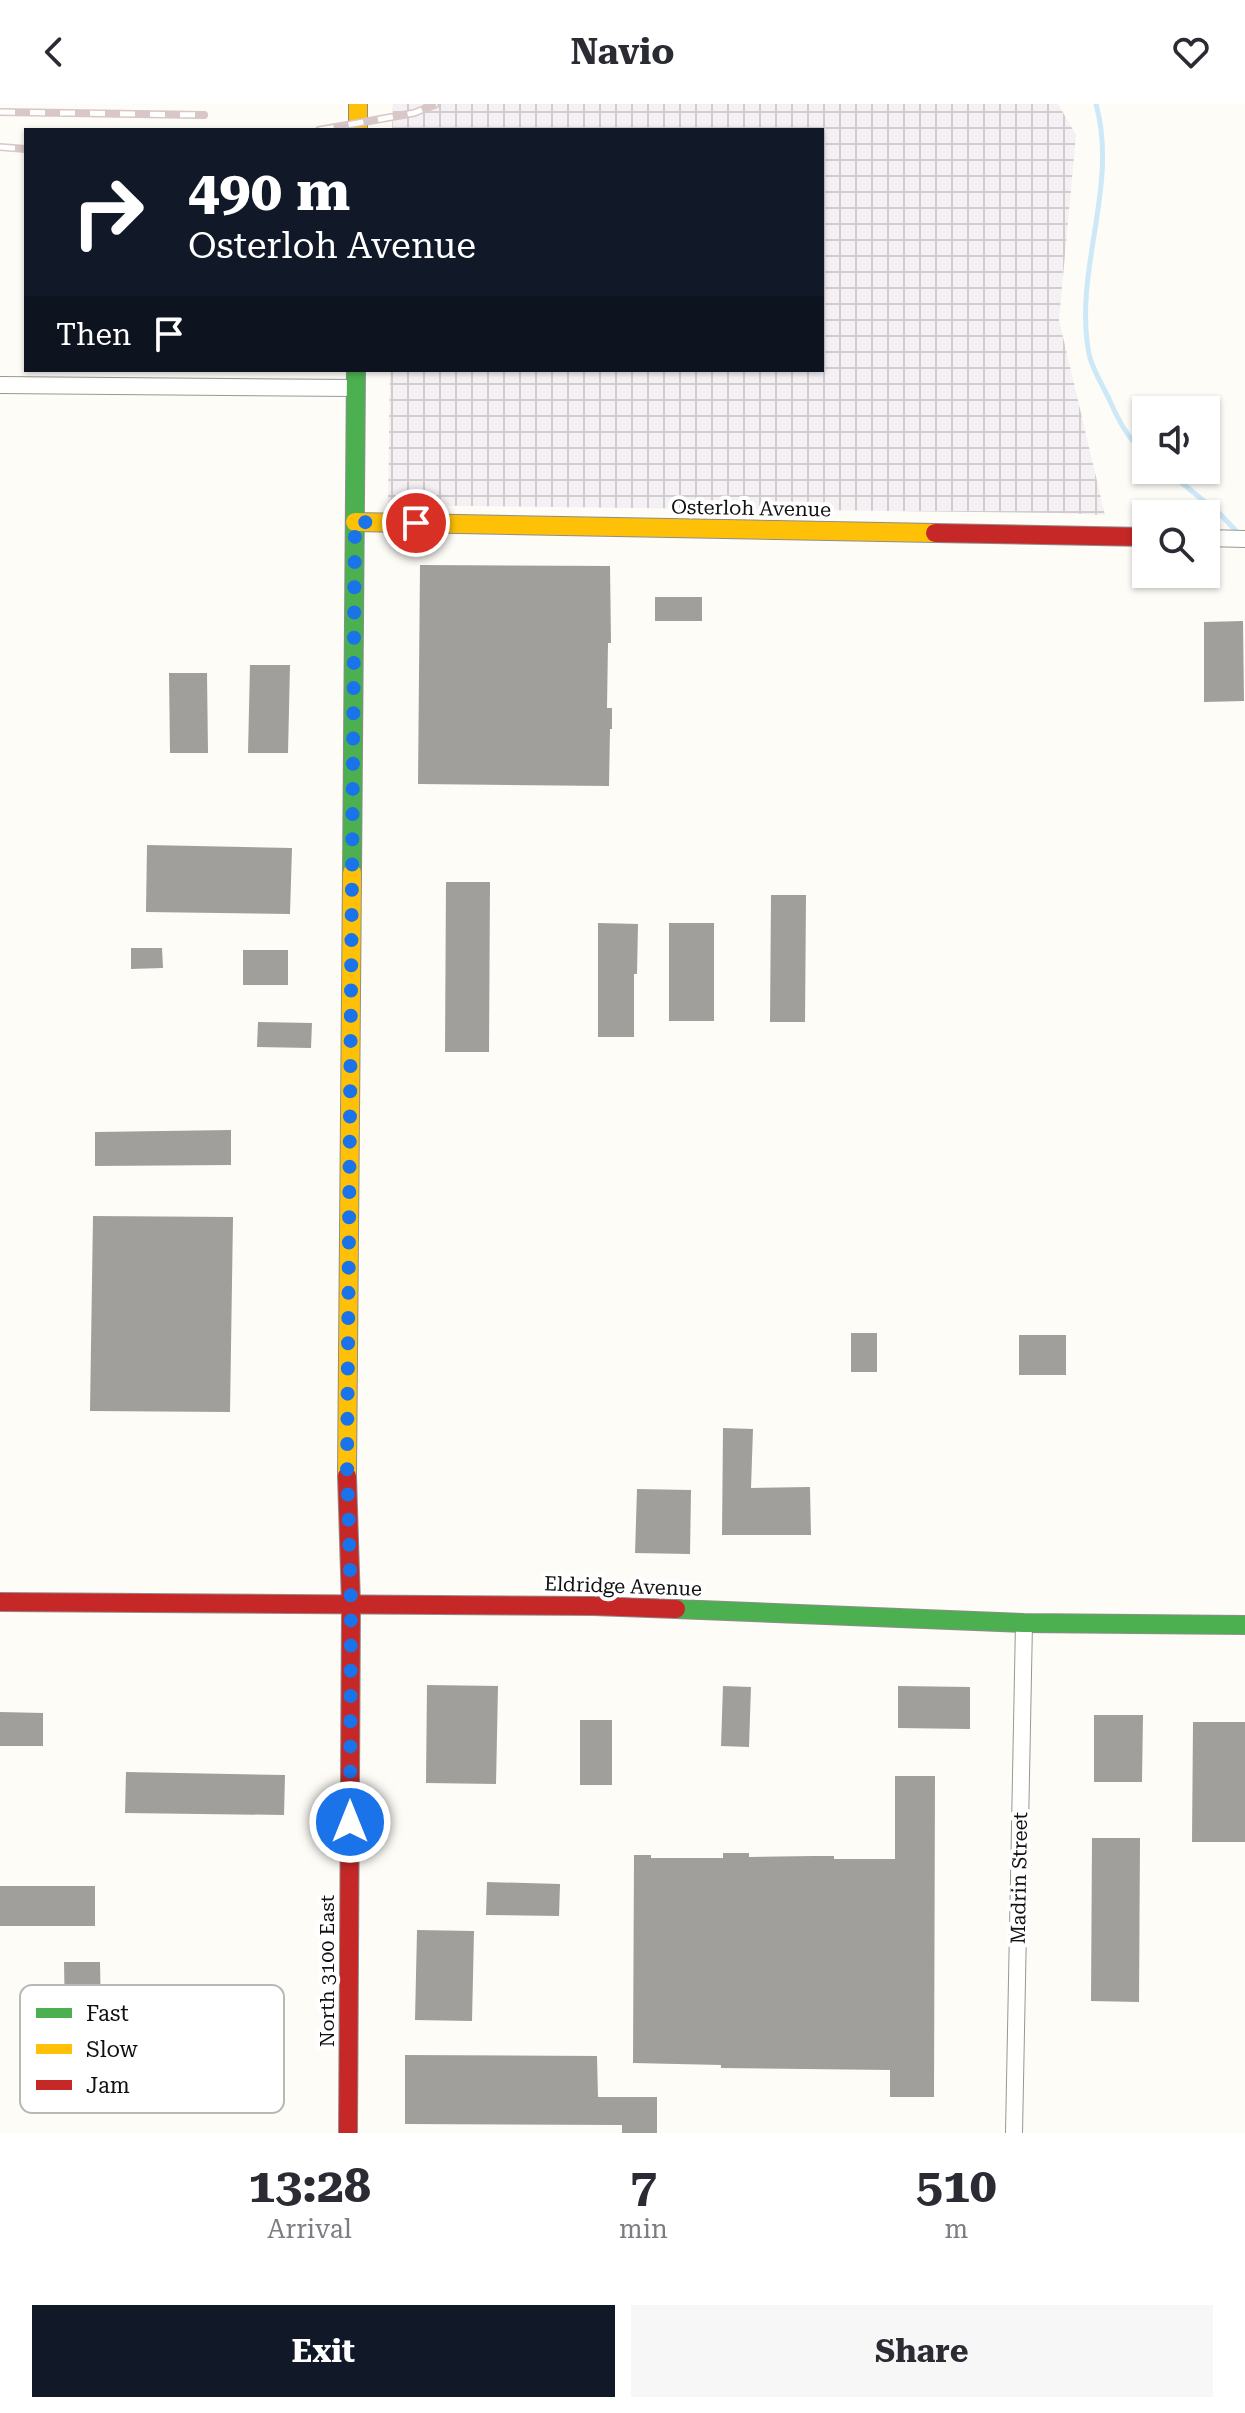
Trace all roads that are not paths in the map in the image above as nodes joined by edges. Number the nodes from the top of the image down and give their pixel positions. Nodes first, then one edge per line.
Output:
1 (358, 104) edge
2 (358, 128) edge
3 (356, 379) edge
4 (0, 385) edge
5 (355, 522) junction
6 (1132, 537) edge
7 (1220, 538) edge
8 (1245, 539) edge
9 (0, 1602) edge
10 (351, 1604) junction
11 (1024, 1623) junction
12 (1245, 1625) edge
13 (348, 2133) edge
14 (1014, 2133) edge

1 - 2 street
3 - 4 street
3 - 5 street, North 3100 East
5 - 6 street, Osterloh Avenue
5 - 10 street, North 3100 East
7 - 8 street
9 - 10 street, Eldridge Avenue
10 - 11 street, Eldridge Avenue
10 - 13 street, North 3100 East
11 - 12 street, Eldridge Avenue
11 - 14 street, Madrin Street

